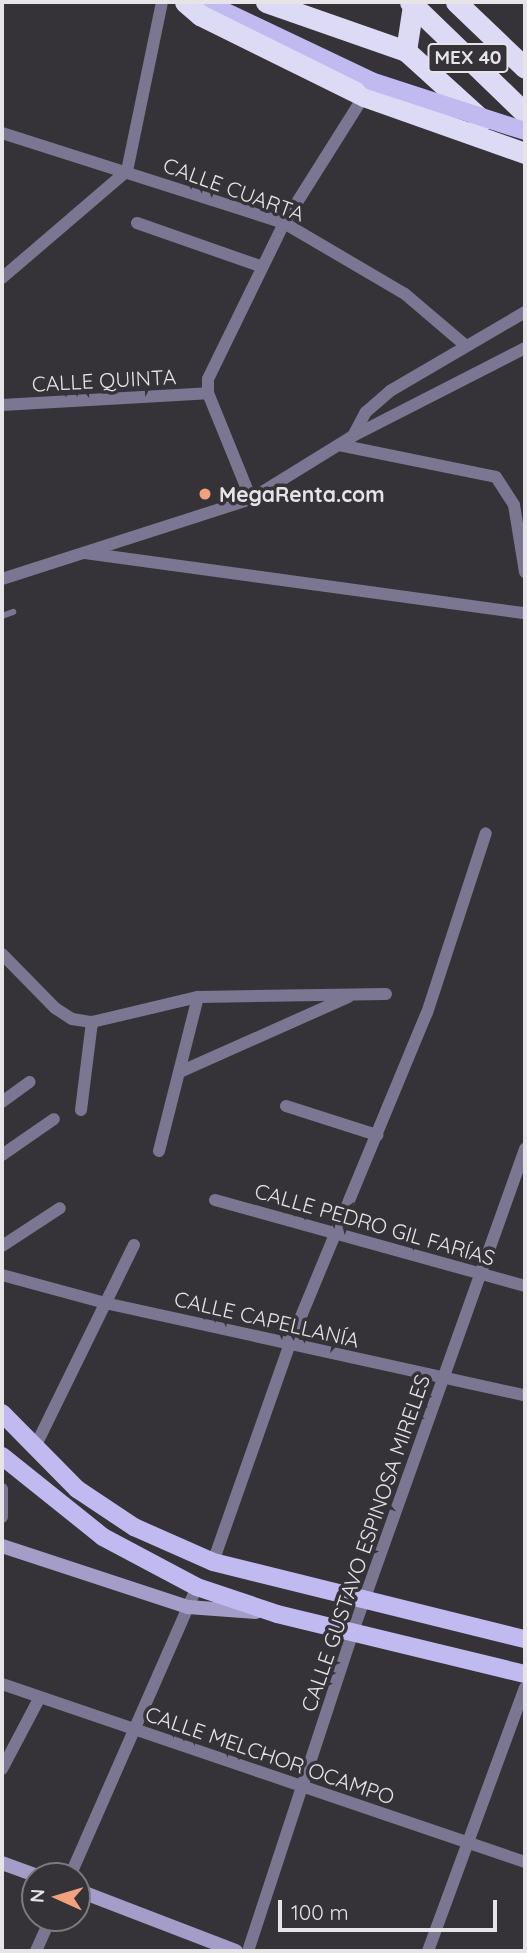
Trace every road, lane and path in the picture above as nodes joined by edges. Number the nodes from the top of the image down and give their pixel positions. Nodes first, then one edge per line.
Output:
1 (162, 2) edge
2 (185, 2) edge
3 (205, 2) edge
4 (266, 2) edge
5 (456, 2) edge
6 (412, 4) edge
7 (487, 32) junction
8 (525, 45) edge
9 (406, 51) junction
10 (525, 68) edge
11 (367, 89) junction
12 (525, 113) edge
13 (2, 134) edge
14 (522, 145) edge
15 (127, 171) junction
16 (137, 223) dead end
17 (284, 223) junction
18 (260, 267) junction
19 (2, 278) edge
20 (525, 312) edge
21 (466, 346) junction
22 (525, 348) edge
23 (208, 393) junction
24 (2, 405) edge
25 (353, 436) junction
26 (339, 445) junction
27 (251, 499) junction
28 (81, 553) junction
29 (525, 572) edge
30 (2, 579) edge
31 (13, 612) dead end
32 (525, 613) edge
33 (2, 616) edge
34 (486, 833) dead end
35 (5, 962) edge
36 (386, 994) dead end
37 (353, 995) junction
38 (198, 997) junction
39 (92, 1022) junction
40 (182, 1071) junction
41 (30, 1083) dead end
42 (2, 1102) edge
43 (286, 1106) dead end
44 (81, 1110) dead end
45 (54, 1119) dead end
46 (377, 1135) junction
47 (525, 1149) edge
48 (159, 1151) dead end
49 (2, 1155) edge
50 (215, 1199) dead end
51 (60, 1208) dead end
52 (337, 1234) junction
53 (134, 1245) dead end
54 (2, 1246) edge
55 (479, 1273) junction
56 (2, 1275) edge
57 (525, 1286) edge
58 (105, 1303) junction
59 (290, 1343) junction
60 (442, 1378) junction
61 (525, 1395) edge
62 (2, 1413) edge
63 (36, 1447) junction
64 (2, 1456) edge
65 (2, 1489) edge
66 (4, 1512) edge
67 (2, 1546) edge
68 (213, 1562) junction
69 (197, 1587) junction
70 (366, 1597) junction
71 (188, 1607) junction
72 (278, 1614) junction
73 (354, 1631) junction
74 (525, 1639) edge
75 (525, 1674) edge
76 (2, 1684) edge
77 (525, 1688) edge
78 (40, 1698) junction
79 (137, 1729) junction
80 (2, 1769) edge
81 (302, 1784) junction
82 (470, 1846) junction
83 (76, 1862) edge
84 (525, 1862) edge
85 (2, 1863) edge
86 (21, 1870) edge
87 (91, 1895) edge
88 (45, 1932) edge
89 (36, 1951) edge
90 (236, 1951) edge
91 (248, 1951) edge
92 (428, 1951) edge

1 - 15 street
2 - 11 highway
3 - 11 main road
4 - 9 highway
5 - 7 highway, MEX 40
6 - 9 highway
6 - 12 highway, MEX 40
7 - 8 highway
7 - 10 highway, MEX 40
9 - 14 highway
11 - 14 highway
11 - 17 street
13 - 15 street, CALLE CUARTA
15 - 17 street, CALLE CUARTA
15 - 19 street
16 - 18 street
17 - 18 street
17 - 21 street, CALLE CUARTA
18 - 23 street
20 - 21 street
21 - 25 street
22 - 25 street
23 - 24 street, CALLE QUINTA
23 - 27 street
25 - 26 street
26 - 27 street
26 - 29 street
27 - 28 street
28 - 30 street
28 - 32 street
31 - 33 lane
34 - 46 street
35 - 39 street
36 - 37 street
37 - 38 street
37 - 40 street
38 - 39 street
38 - 40 street
39 - 44 street
40 - 48 street
41 - 42 street
43 - 46 street
45 - 49 street
46 - 52 street
47 - 55 street, CALLE GUSTAVO ESPINOSA MIRELES
50 - 52 street, CALLE PEDRO GIL FARÍAS
51 - 54 street
52 - 55 street, CALLE PEDRO GIL FARÍAS
52 - 59 street
53 - 58 street
55 - 57 street, CALLE PEDRO GIL FARÍAS
55 - 60 street, CALLE GUSTAVO ESPINOSA MIRELES
56 - 58 street, CALLE CAPELLANÍA
58 - 59 street, CALLE CAPELLANÍA
58 - 63 street
59 - 60 street, CALLE CAPELLANÍA
59 - 68 street
60 - 61 street, CALLE CAPELLANÍA
60 - 70 street, CALLE GUSTAVO ESPINOSA MIRELES
62 - 63 main road
63 - 68 main road
64 - 69 main road
65 - 66 street
67 - 71 street
68 - 70 main road
69 - 71 street
69 - 72 main road
70 - 73 street, CALLE GUSTAVO ESPINOSA MIRELES
70 - 74 main road
71 - 72 street
71 - 79 street
72 - 73 main road
73 - 75 main road
73 - 81 street, CALLE GUSTAVO ESPINOSA MIRELES
76 - 78 street, CALLE MELCHOR OCAMPO
77 - 82 street
78 - 79 street, CALLE MELCHOR OCAMPO
78 - 80 street
79 - 81 street, CALLE MELCHOR OCAMPO
79 - 83 street
81 - 82 street, CALLE MELCHOR OCAMPO
81 - 91 street, CALLE GUSTAVO ESPINOSA MIRELES
82 - 84 street, CALLE MELCHOR OCAMPO
82 - 92 street
85 - 86 street
87 - 90 street
88 - 89 street

